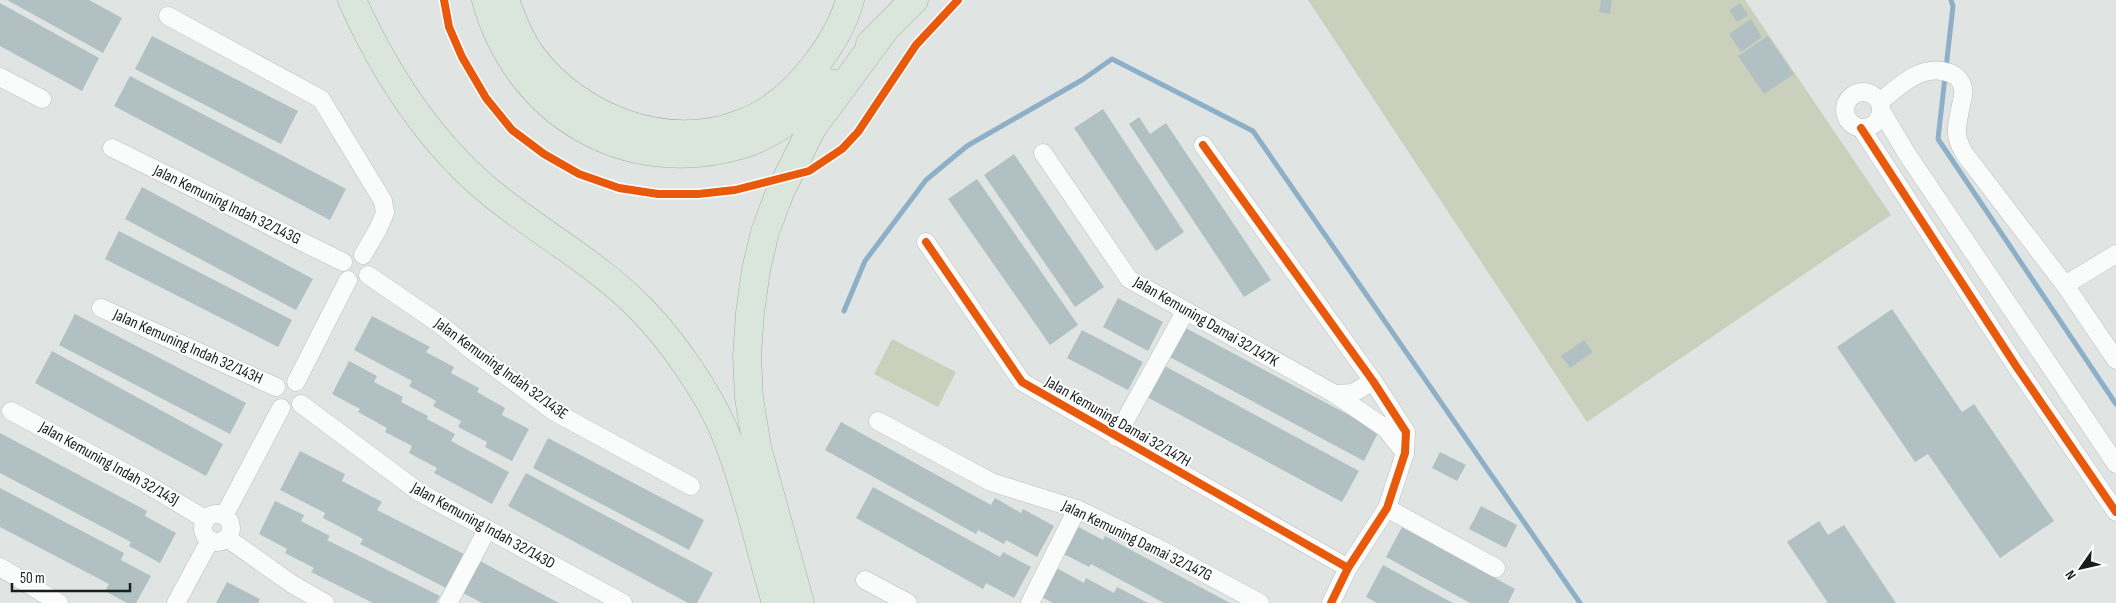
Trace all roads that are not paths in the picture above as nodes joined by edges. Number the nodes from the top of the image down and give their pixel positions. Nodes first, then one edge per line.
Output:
1 (352, 0) edge
2 (486, 0) edge
3 (505, 0) edge
4 (850, 0) edge
5 (914, 0) edge
6 (168, 16) dead end
7 (883, 32) junction
8 (0, 77) edge
9 (42, 99) dead end
10 (1881, 107) junction
11 (1862, 128) junction
12 (1203, 145) dead end
13 (112, 148) dead end
14 (1043, 153) dead end
15 (926, 242) dead end
16 (2116, 254) edge
17 (363, 255) junction
18 (343, 262) junction
19 (368, 275) junction
20 (348, 280) junction
21 (2065, 285) junction
22 (101, 308) dead end
23 (1185, 312) junction
24 (2116, 360) edge
25 (1373, 380) junction
26 (296, 382) junction
27 (276, 387) junction
28 (1335, 394) junction
29 (301, 404) junction
30 (281, 408) junction
31 (11, 411) dead end
32 (878, 421) dead end
33 (1116, 437) junction
34 (1405, 453) junction
35 (2116, 464) edge
36 (691, 486) dead end
37 (1387, 508) junction
38 (1077, 509) junction
39 (2116, 512) edge
40 (224, 516) junction
41 (206, 519) junction
42 (487, 530) junction
43 (227, 538) junction
44 (210, 540) junction
45 (0, 567) edge
46 (1348, 568) junction
47 (1496, 568) dead end
48 (865, 580) dead end
49 (59, 603) edge
50 (176, 603) edge
51 (325, 603) edge
52 (448, 603) edge
53 (623, 603) edge
54 (776, 603) edge
55 (800, 603) edge
56 (908, 603) edge
57 (1030, 603) edge
58 (1260, 603) edge
59 (1331, 603) edge

1 - 54 highway
2 - 7 highway
3 - 4 highway
5 - 7 highway
6 - 17 street
7 - 55 highway
8 - 9 street
10 - 11 street
10 - 11 street
10 - 21 street
10 - 35 street
11 - 39 street
12 - 25 street
13 - 18 street, Jalan Kemuning Indah 32/143G
14 - 23 street, Jalan Kemuning Damai 32/147K
15 - 33 street, Jalan Kemuning Damai 32/147H
16 - 21 street
17 - 18 street
17 - 19 street
18 - 20 street
19 - 20 street
19 - 36 street, Jalan Kemuning Indah 32/143E
20 - 26 street
21 - 24 street
22 - 27 street, Jalan Kemuning Indah 32/143H
23 - 28 street, Jalan Kemuning Damai 32/147K
23 - 33 street
25 - 28 street
25 - 34 street
26 - 27 street
26 - 29 street
27 - 30 street
28 - 34 street, Jalan Kemuning Damai 32/147K
29 - 30 street
29 - 42 street, Jalan Kemuning Indah 32/143D
30 - 40 street
31 - 41 street, Jalan Kemuning Indah 32/143J
32 - 38 street, Jalan Kemuning Damai 32/147G
33 - 46 street, Jalan Kemuning Damai 32/147H
34 - 37 street
37 - 46 street
37 - 47 street
38 - 57 street
38 - 58 street, Jalan Kemuning Damai 32/147G
40 - 41 street
40 - 43 street
41 - 44 street
42 - 52 street
42 - 53 street, Jalan Kemuning Indah 32/143D
43 - 44 street
43 - 51 street
44 - 50 street
45 - 49 street
46 - 59 street
48 - 56 street

